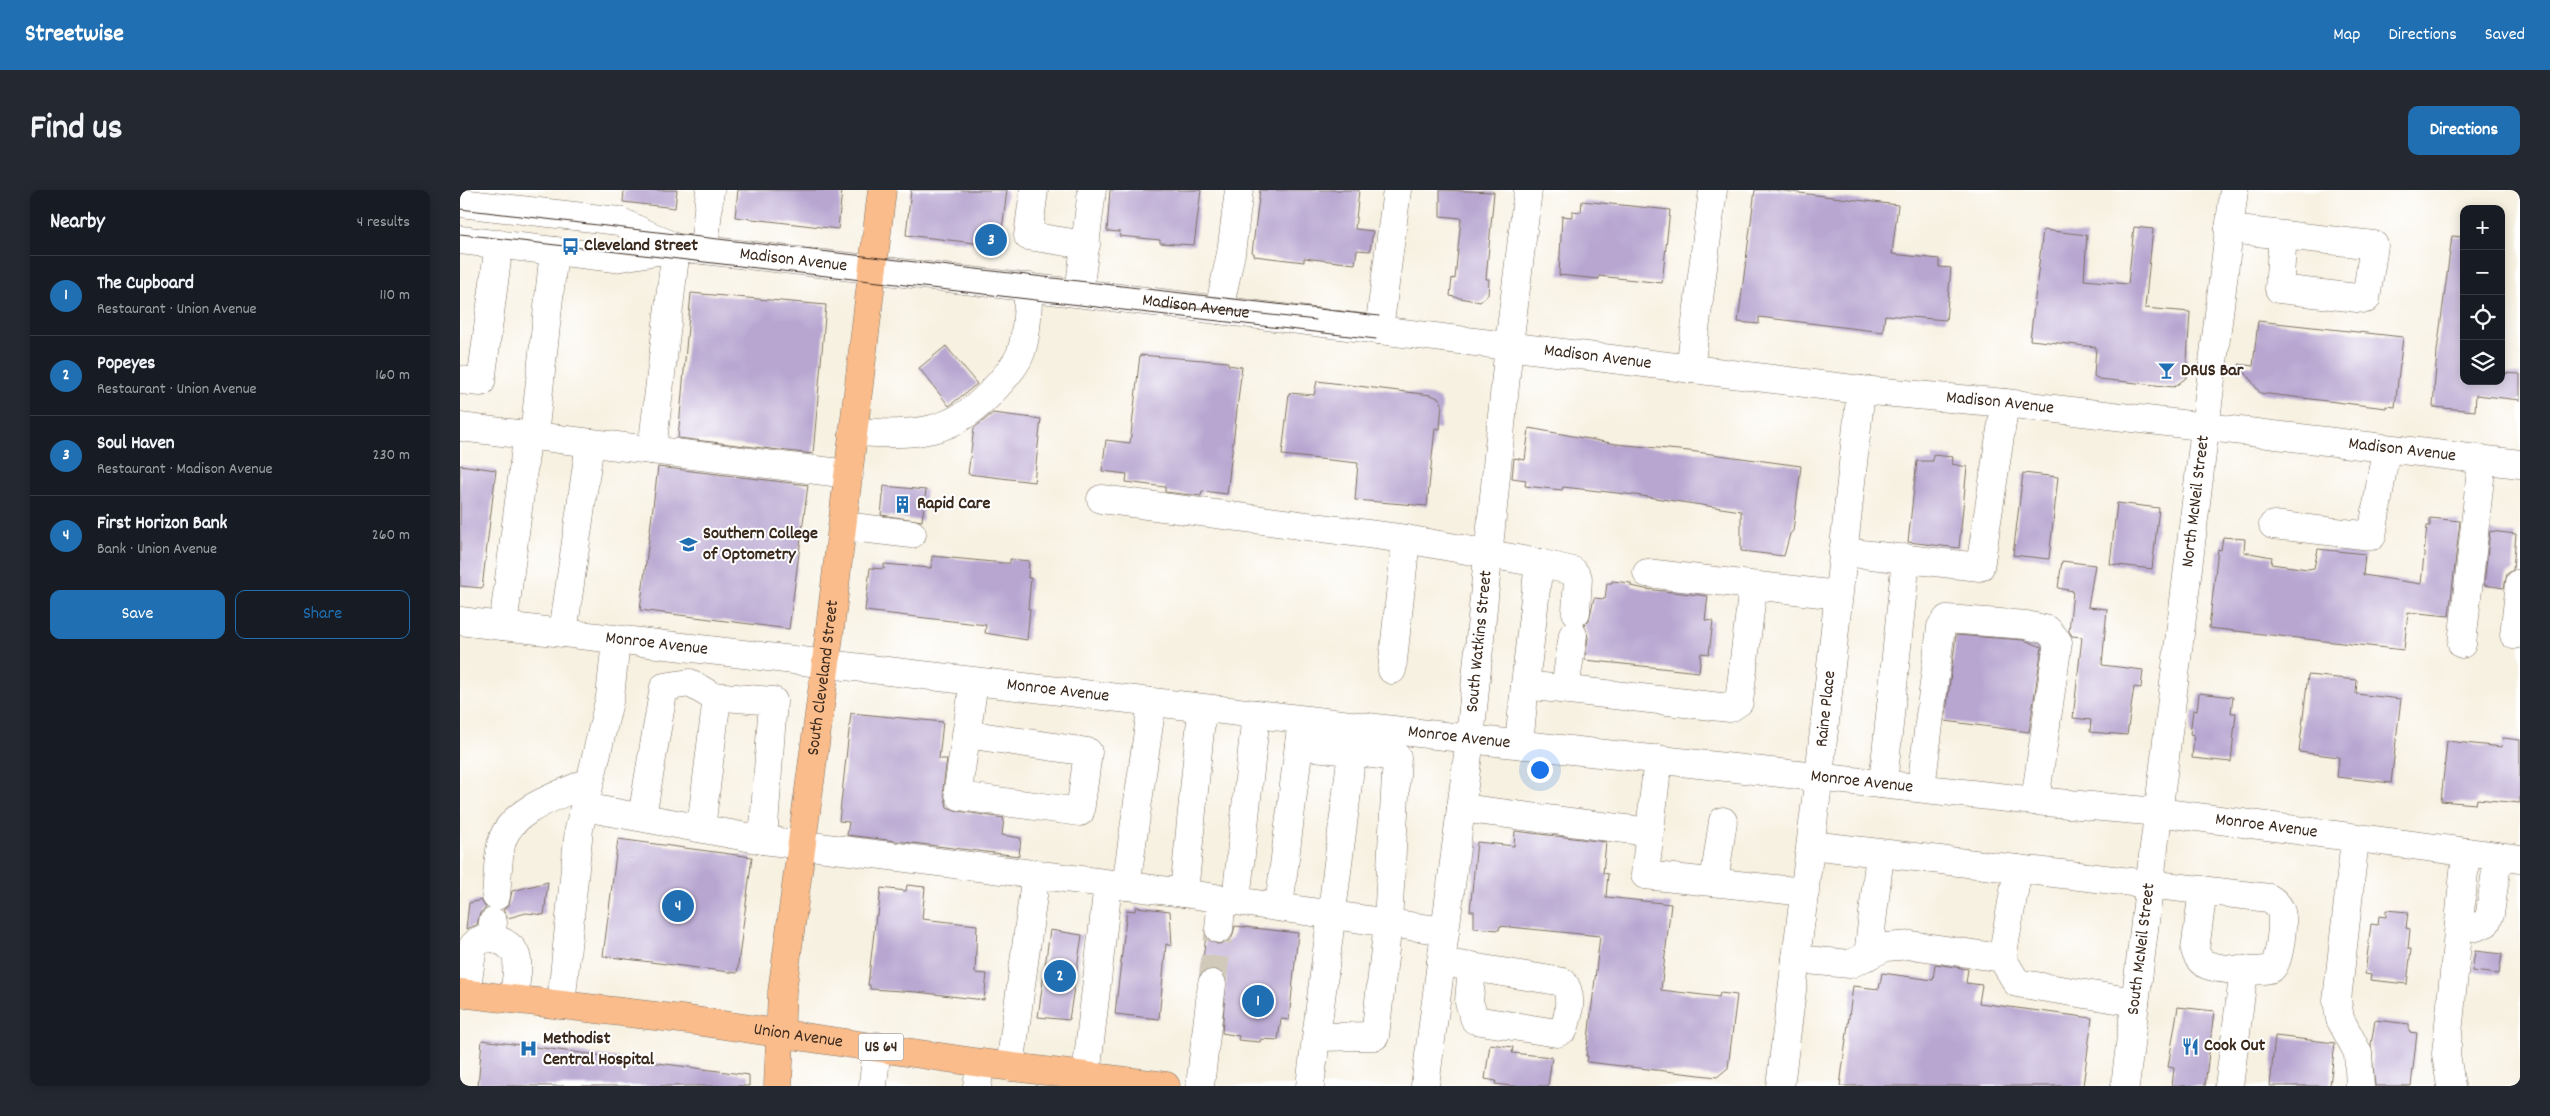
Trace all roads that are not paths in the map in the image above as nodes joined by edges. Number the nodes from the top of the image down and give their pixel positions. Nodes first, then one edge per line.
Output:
1 (710, 190) edge
2 (882, 190) edge
3 (1034, 190) edge
4 (1092, 190) edge
5 (1239, 190) edge
6 (1397, 190) edge
7 (1528, 190) edge
8 (1713, 190) edge
9 (2234, 190) edge
10 (503, 199) edge
11 (460, 203) edge
12 (2229, 229) junction
13 (2283, 235) dead end
14 (460, 240) edge
15 (498, 244) junction
16 (1086, 245) junction
17 (676, 248) junction
18 (704, 250) junction
19 (554, 251) junction
20 (873, 270) junction
21 (1028, 288) junction
22 (1079, 293) junction
23 (1219, 310) junction
24 (1379, 330) junction
25 (1509, 345) junction
26 (1690, 368) junction
27 (460, 380) edge
28 (1861, 390) junction
29 (2005, 402) junction
30 (460, 427) edge
31 (2204, 427) junction
32 (853, 432) junction
33 (530, 442) junction
34 (590, 442) junction
35 (2386, 449) junction
36 (652, 450) junction
37 (2482, 460) junction
38 (2520, 464) edge
39 (849, 474) junction
40 (1101, 499) dead end
41 (2273, 525) dead end
42 (842, 526) junction
43 (912, 534) dead end
44 (1406, 539) junction
45 (1843, 552) junction
46 (1487, 554) junction
47 (1906, 558) junction
48 (1539, 563) junction
49 (1647, 574) dead end
50 (2520, 583) edge
51 (1753, 586) junction
52 (1838, 595) junction
53 (460, 621) edge
54 (503, 626) junction
55 (563, 633) junction
56 (2514, 634) dead end
57 (616, 640) junction
58 (2462, 644) dead end
59 (694, 649) junction
60 (826, 662) junction
61 (1392, 670) dead end
62 (974, 682) junction
63 (690, 683) junction
64 (1524, 685) junction
65 (1565, 689) junction
66 (717, 697) junction
67 (1152, 703) junction
68 (1202, 708) junction
69 (1256, 714) junction
70 (1301, 732) junction
71 (966, 734) junction
72 (1470, 739) junction
73 (1519, 744) junction
74 (1352, 752) junction
75 (1658, 759) junction
76 (1819, 776) junction
77 (1882, 784) junction
78 (1921, 788) junction
79 (587, 794) junction
80 (2035, 801) junction
81 (1461, 808) junction
82 (2158, 812) junction
83 (642, 817) junction
84 (1723, 821) dead end
85 (701, 828) junction
86 (1649, 832) junction
87 (2355, 839) junction
88 (763, 840) junction
89 (803, 845) junction
90 (1810, 845) junction
91 (2466, 852) junction
92 (1880, 854) junction
93 (2509, 858) edge
94 (2018, 869) junction
95 (1036, 873) junction
96 (1714, 882) junction
97 (2149, 884) junction
98 (1117, 885) junction
99 (2202, 890) junction
100 (1805, 892) junction
101 (1184, 893) junction
102 (1229, 900) junction
103 (1279, 907) junction
104 (1333, 915) junction
105 (493, 918) junction
106 (1388, 923) junction
107 (2459, 926) junction
108 (1219, 929) tunnel mouth
109 (1445, 931) junction
110 (1868, 956) junction
111 (2002, 958) junction
112 (1796, 959) junction
113 (1441, 962) junction
114 (1472, 966) dead end
115 (2244, 970) junction
116 (1212, 984) tunnel mouth
117 (463, 994) edge
118 (514, 999) junction
119 (2135, 1002) junction
120 (561, 1005) junction
121 (780, 1034) junction
122 (1317, 1037) junction
123 (878, 1046) junction
124 (1010, 1067) junction
125 (979, 1074) edge
126 (1086, 1076) junction
127 (1037, 1078) edge
128 (1135, 1084) edge
129 (778, 1086) edge
130 (873, 1086) edge
131 (1166, 1086) edge
132 (1200, 1086) edge
133 (1310, 1086) edge
134 (1426, 1086) edge
135 (1780, 1086) edge
136 (2125, 1086) edge
137 (2229, 1086) edge
138 (2360, 1086) edge
139 (2451, 1086) edge

1 - 18 street
2 - 20 main road, South Cleveland Street
3 - 16 street
4 - 16 street
5 - 23 street
6 - 24 street
7 - 25 street, South Watkins Street
8 - 26 street
9 - 12 street, North McNeil Street
10 - 11 street, Madison Avenue
10 - 17 street, Madison Avenue
12 - 13 street
12 - 31 street, North McNeil Street
14 - 15 street, Madison Avenue
15 - 19 street, Madison Avenue
15 - 27 street
16 - 22 street
17 - 18 street, Madison Avenue
17 - 19 street, Madison Avenue
17 - 36 street
18 - 20 street, Madison Avenue
19 - 33 street
20 - 21 street, Madison Avenue
20 - 32 main road, South Cleveland Street
21 - 22 street, Madison Avenue
21 - 32 street
22 - 23 street, Madison Avenue
23 - 24 street, Madison Avenue
24 - 25 street, Madison Avenue
25 - 26 street, Madison Avenue
25 - 46 street, South Watkins Street
26 - 28 street, Madison Avenue
28 - 29 street, Madison Avenue
28 - 45 street, Raine Place
29 - 31 street, Madison Avenue
29 - 47 street
30 - 33 street
31 - 35 street, Madison Avenue
31 - 82 street, North McNeil Street
32 - 39 main road, South Cleveland Street
33 - 34 street
33 - 54 street
34 - 36 street
34 - 55 street
35 - 37 street, Madison Avenue
35 - 41 street
36 - 39 street
37 - 38 street, Madison Avenue
37 - 58 street
39 - 42 main road, South Cleveland Street
40 - 44 street
42 - 43 street
42 - 60 main road, South Cleveland Street
44 - 46 street
44 - 61 street
45 - 47 street
45 - 52 street, Raine Place
46 - 48 street
46 - 72 street, South Watkins Street
47 - 77 street
48 - 64 street
48 - 65 street
49 - 51 street
50 - 56 street
51 - 52 street
51 - 65 street
52 - 76 street, Raine Place
53 - 54 street, Monroe Avenue
54 - 55 street, Monroe Avenue
55 - 57 street, Monroe Avenue
57 - 59 street, Monroe Avenue
57 - 79 street
59 - 60 street, Monroe Avenue
59 - 63 street
60 - 62 street, Monroe Avenue
60 - 89 main road, South Cleveland Street
62 - 67 street, Monroe Avenue
62 - 71 street
63 - 66 street
63 - 83 street
64 - 65 street
64 - 73 street
66 - 85 street
66 - 88 street
67 - 68 street, Monroe Avenue
67 - 98 street
68 - 69 street, Monroe Avenue
68 - 101 street
69 - 70 street, Monroe Avenue
69 - 102 street
70 - 72 street, Monroe Avenue
70 - 74 street
70 - 103 street
71 - 71 street
72 - 73 street, Monroe Avenue
72 - 81 street, South Watkins Street
73 - 75 street, Monroe Avenue
74 - 104 street
74 - 106 street
75 - 76 street, Monroe Avenue
75 - 86 street
76 - 77 street, Monroe Avenue
76 - 90 street, Raine Place
77 - 78 street, Monroe Avenue
78 - 80 street, Monroe Avenue
78 - 80 street
79 - 83 street
79 - 105 street
79 - 120 street
80 - 82 street, Monroe Avenue
81 - 86 street
81 - 109 street, South Watkins Street
82 - 87 street, Monroe Avenue
82 - 97 street, South McNeil Street
83 - 85 street
84 - 96 street
85 - 88 street
86 - 96 street
87 - 91 street, Monroe Avenue
87 - 138 street
88 - 89 street
89 - 95 street
89 - 121 main road, South Cleveland Street
90 - 92 street
90 - 100 street, Raine Place
91 - 93 street, Monroe Avenue
91 - 107 street
92 - 94 street
92 - 110 street
93 - 107 street
94 - 97 street
94 - 111 street
95 - 98 street
95 - 124 street
96 - 100 street
97 - 99 street
97 - 119 street, South McNeil Street
98 - 101 street
98 - 126 street
99 - 115 street
99 - 115 street
100 - 112 street, Raine Place
101 - 102 street
102 - 103 street
102 - 108 street
103 - 104 street
104 - 106 street
104 - 122 street
105 - 117 street
105 - 118 street
106 - 109 street
106 - 122 street
107 - 139 street
109 - 113 street, South Watkins Street
110 - 111 street
110 - 112 street
111 - 119 street
112 - 135 street, Raine Place
113 - 114 street
113 - 134 street, South Watkins Street
115 - 137 street
116 - 132 street
117 - 118 main road, Union Avenue / US 64
118 - 120 main road, Union Avenue / US 64
119 - 136 street, South McNeil Street
120 - 121 main road, Union Avenue / US 64
121 - 123 main road, Union Avenue / US 64
121 - 129 main road, South Cleveland Street
122 - 133 street
123 - 125 main road, Union Avenue / US 64
123 - 130 street
124 - 125 main road, Union Avenue / US 64
124 - 127 main road, Union Avenue / US 64
126 - 127 main road, Union Avenue / US 64
126 - 128 main road, Union Avenue / US 64
128 - 131 main road, Union Avenue / US 64

